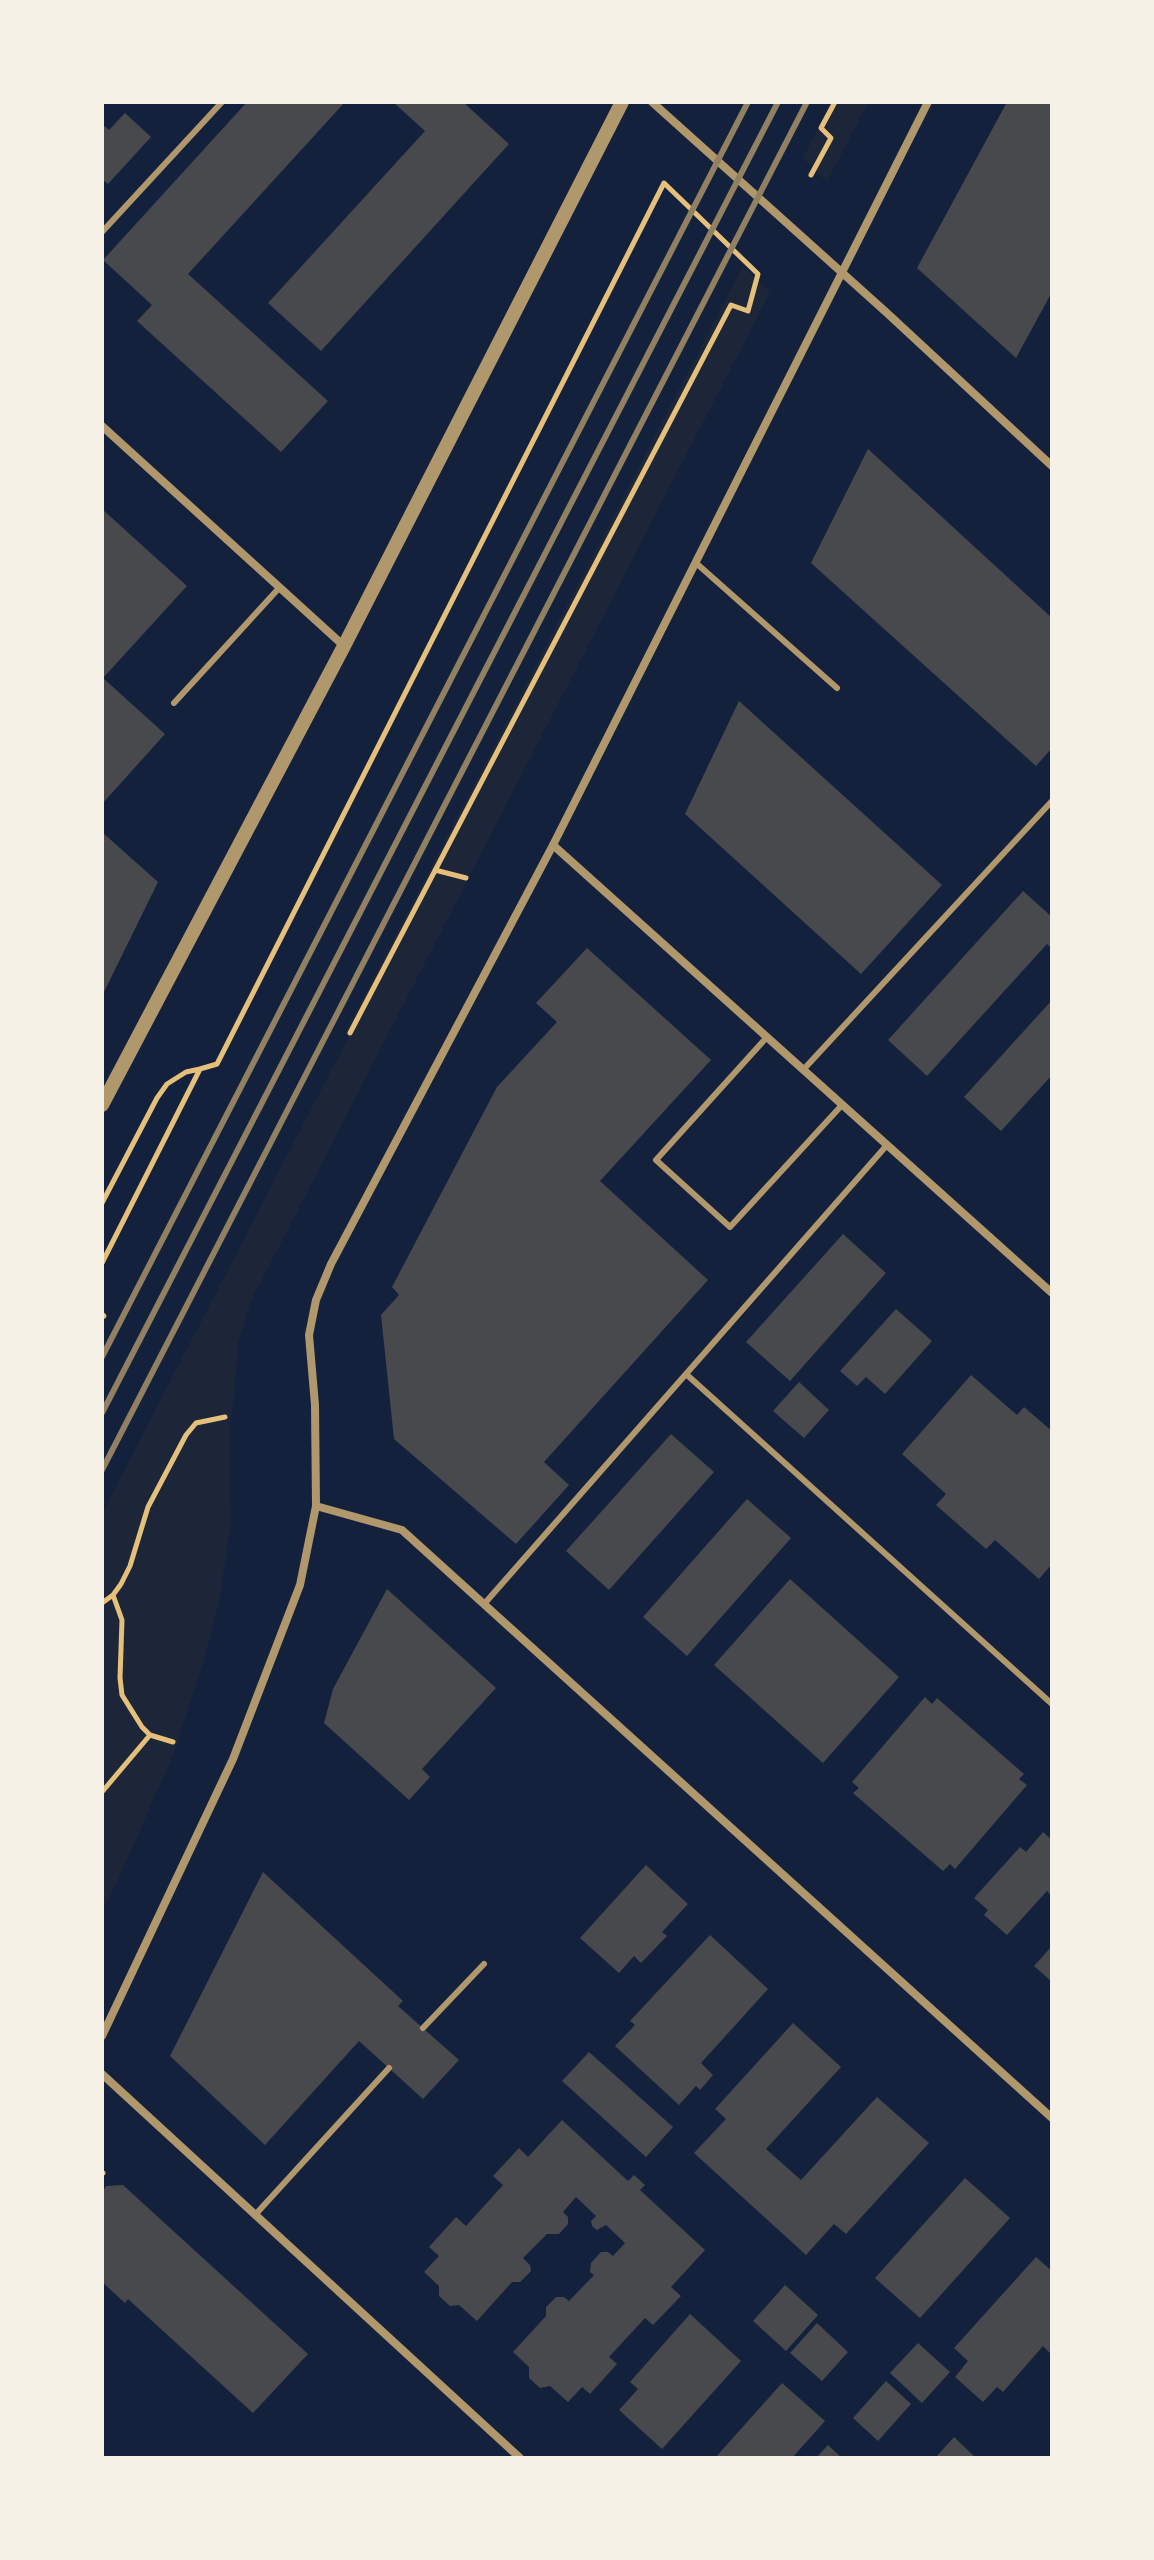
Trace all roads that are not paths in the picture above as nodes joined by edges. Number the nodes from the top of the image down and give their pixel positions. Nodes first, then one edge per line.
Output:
1 (222, 102) edge
2 (622, 102) edge
3 (652, 102) edge
4 (928, 102) edge
5 (102, 232) edge
6 (842, 272) junction
7 (102, 426) edge
8 (1052, 466) edge
9 (696, 563) junction
10 (280, 587) junction
11 (344, 646) junction
12 (837, 688) dead end
13 (174, 703) dead end
14 (1052, 801) edge
15 (553, 845) junction
16 (767, 1037) junction
17 (803, 1070) junction
18 (102, 1105) edge
19 (842, 1105) junction
20 (887, 1145) junction
21 (1052, 1293) edge
22 (686, 1374) junction
23 (316, 1506) junction
24 (485, 1603) junction
25 (1052, 1704) edge
26 (484, 1964) dead end
27 (423, 2028) dead end
28 (102, 2036) edge
29 (389, 2068) dead end
30 (102, 2074) edge
31 (1052, 2118) edge
32 (255, 2215) junction
33 (520, 2458) edge

1 - 5 lane
2 - 11 street
3 - 6 street
4 - 6 street
6 - 8 street
6 - 9 street
7 - 10 street
9 - 12 lane
9 - 15 street
10 - 11 street
10 - 13 lane
11 - 18 street
14 - 17 lane
15 - 16 street
15 - 23 street
16 - 17 street
16 - 19 lane
17 - 19 street
19 - 20 street
20 - 21 street
20 - 22 lane
22 - 24 lane
22 - 25 lane
23 - 24 street
23 - 28 street
24 - 31 street
26 - 27 lane
29 - 32 lane
30 - 32 street
32 - 33 street

